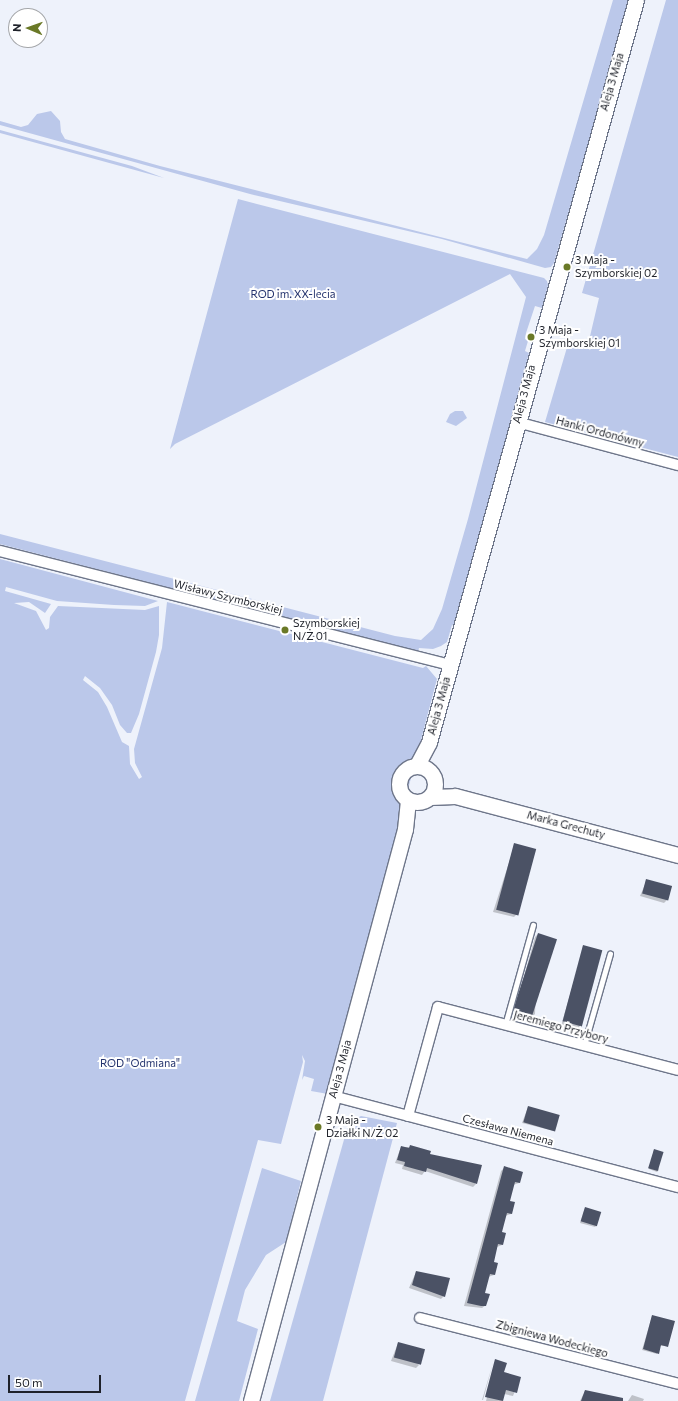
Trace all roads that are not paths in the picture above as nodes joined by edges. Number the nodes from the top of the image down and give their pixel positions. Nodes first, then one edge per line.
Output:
1 (636, 0) edge
2 (517, 422) junction
3 (678, 465) edge
4 (0, 551) edge
5 (450, 666) junction
6 (427, 772) junction
7 (455, 796) junction
8 (419, 800) junction
9 (678, 855) edge
10 (533, 926) dead end
11 (610, 954) dead end
12 (505, 1025) junction
13 (584, 1045) junction
14 (678, 1070) edge
15 (333, 1096) junction
16 (408, 1116) junction
17 (678, 1187) edge
18 (420, 1318) dead end
19 (678, 1384) edge
20 (251, 1401) edge

1 - 2 street, Aleja 3 Maja
2 - 3 street, Hanki Ordonówny
2 - 5 street, Aleja 3 Maja
4 - 5 street, Wisławy Szymborskiej
5 - 6 street, Aleja 3 Maja
6 - 7 street, Marka Grechuty
6 - 8 street, Aleja 3 Maja
6 - 8 street
7 - 8 street, Marka Grechuty
7 - 9 street, Marka Grechuty
8 - 15 street, Aleja 3 Maja
10 - 12 lane
11 - 13 lane
12 - 13 street, Jeremiego Przybory
12 - 16 street, Jeremiego Przybory
13 - 14 street, Jeremiego Przybory
15 - 16 street, Czesława Niemena
15 - 20 street, Aleja 3 Maja
16 - 17 street, Czesława Niemena
18 - 19 street, Zbigniewa Wodeckiego

